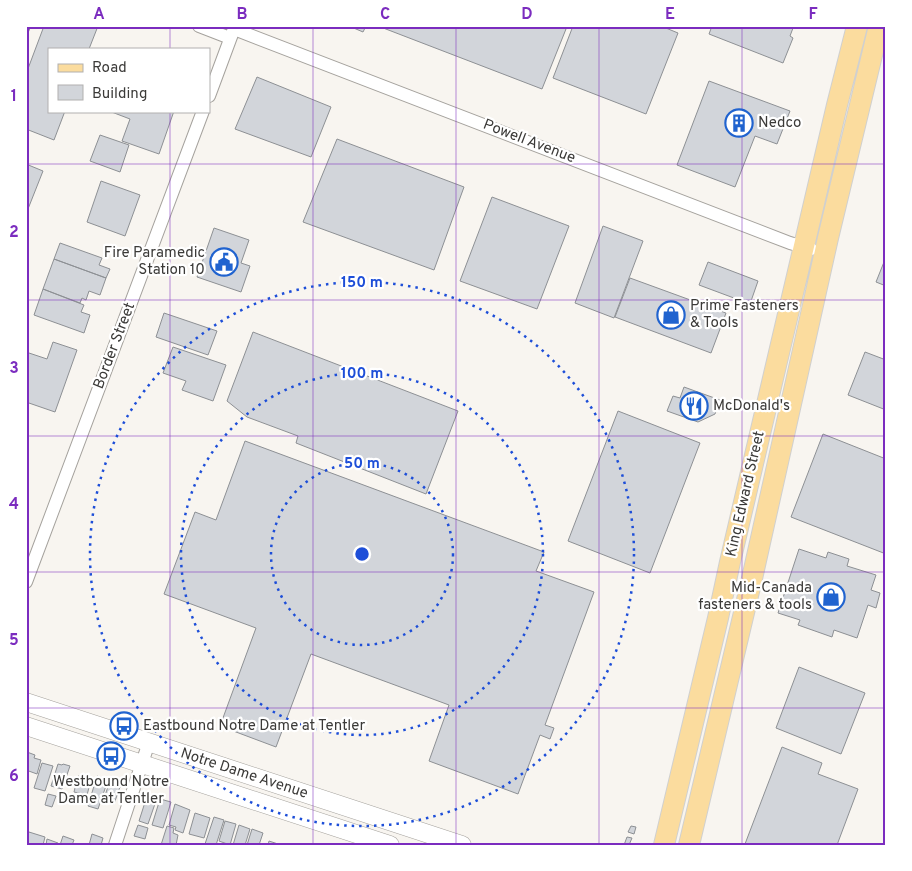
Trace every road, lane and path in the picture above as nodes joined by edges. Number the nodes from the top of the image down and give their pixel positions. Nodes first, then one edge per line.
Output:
1 (200, 26) edge
2 (857, 26) edge
3 (879, 26) edge
4 (233, 31) edge
5 (210, 93) edge
6 (203, 112) edge
7 (833, 123) junction
8 (854, 129) junction
9 (804, 247) junction
10 (825, 253) junction
11 (769, 395) junction
12 (792, 401) junction
13 (26, 582) edge
14 (26, 702) edge
15 (26, 726) edge
16 (149, 742) junction
17 (142, 765) junction
18 (115, 845) edge
19 (390, 845) edge
20 (462, 845) edge
21 (664, 845) edge
22 (689, 845) edge

1 - 4 street, Powell Avenue
2 - 7 main road, King Edward Street
3 - 8 main road, King Edward Street
4 - 5 street
4 - 9 street, Powell Avenue
6 - 13 street, Border Street
7 - 8 main road
7 - 9 main road, King Edward Street
8 - 10 main road, King Edward Street
9 - 10 street, Powell Avenue
9 - 11 main road, King Edward Street
10 - 12 main road, King Edward Street
11 - 12 main road
11 - 21 main road, King Edward Street
12 - 22 main road, King Edward Street
14 - 16 main road, Notre Dame Avenue
15 - 17 main road, Notre Dame Avenue
16 - 17 street
16 - 20 main road, Notre Dame Avenue
17 - 18 street
17 - 19 main road, Notre Dame Avenue

